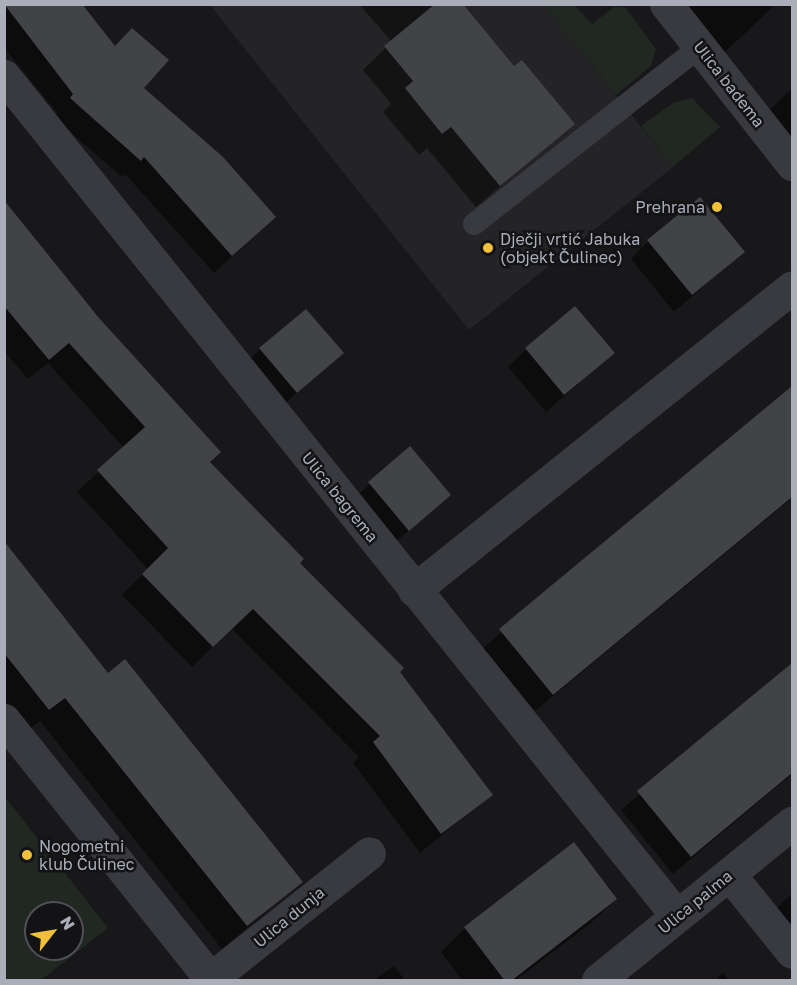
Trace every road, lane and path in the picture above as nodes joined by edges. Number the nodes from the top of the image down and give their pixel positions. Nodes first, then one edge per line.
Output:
1 (666, 4) edge
2 (700, 47) junction
3 (4, 76) edge
4 (792, 164) edge
5 (474, 224) dead end
6 (792, 287) edge
7 (414, 590) junction
8 (4, 720) edge
9 (792, 823) edge
10 (369, 853) dead end
11 (729, 874) junction
12 (677, 916) junction
13 (792, 952) edge
14 (210, 980) edge
15 (598, 981) edge

1 - 2 street, Ulica badema
2 - 4 street, Ulica badema
2 - 5 lane
3 - 7 street, Ulica bagrema
6 - 7 street
7 - 12 street, Ulica bagrema
8 - 14 street
9 - 11 street, Ulica palma
10 - 14 street, Ulica dunja
11 - 12 street, Ulica palma
11 - 13 street
12 - 15 street, Ulica palma

